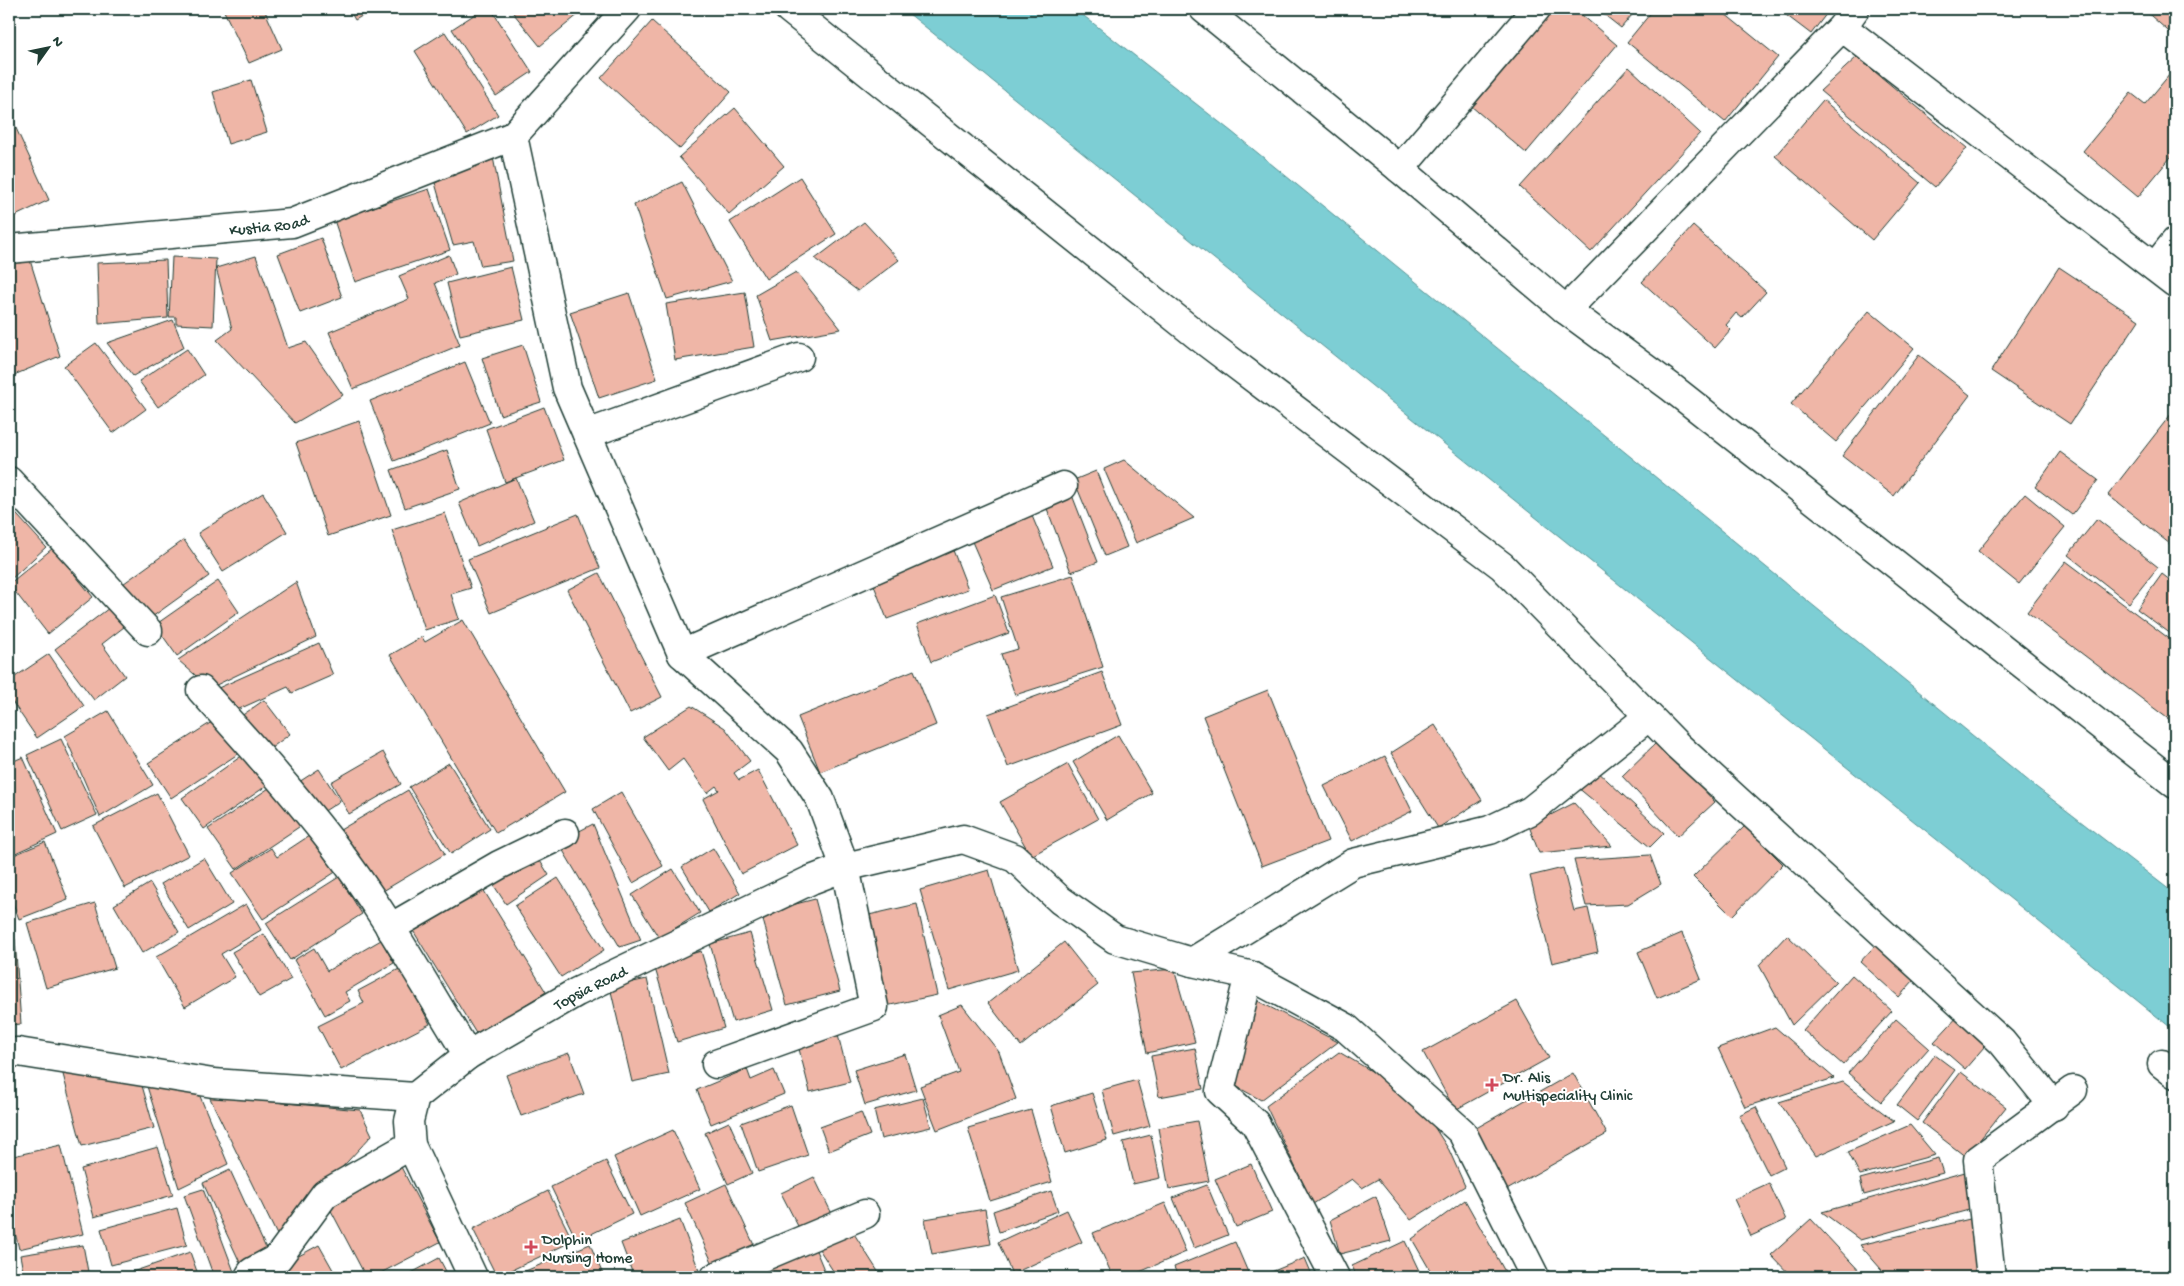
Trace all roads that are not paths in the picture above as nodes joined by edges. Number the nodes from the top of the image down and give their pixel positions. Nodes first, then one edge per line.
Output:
1 (627, 9) edge
2 (790, 9) edge
3 (1204, 9) edge
4 (1536, 9) edge
5 (1848, 18) edge
6 (513, 136) junction
7 (1400, 169) junction
8 (2175, 242) edge
9 (9, 249) edge
10 (2165, 275) edge
11 (1566, 310) junction
12 (799, 357) dead end
13 (587, 434) junction
14 (9, 481) edge
15 (1063, 486) dead end
16 (148, 630) dead end
17 (682, 654) junction
18 (200, 690) dead end
19 (1648, 717) junction
20 (2175, 784) edge
21 (565, 833) dead end
22 (844, 867) junction
23 (390, 928) junction
24 (1192, 962) junction
25 (1249, 975) junction
26 (9, 1053) edge
27 (468, 1055) junction
28 (716, 1064) dead end
29 (415, 1097) junction
30 (411, 1145) junction
31 (865, 1214) dead end
32 (249, 1277) edge
33 (473, 1277) edge
34 (715, 1277) edge
35 (1334, 1277) edge
36 (1535, 1277) edge
37 (1991, 1277) edge

1 - 6 street
2 - 19 street
3 - 7 street
4 - 7 street
5 - 10 street
5 - 11 street
6 - 9 street, Kustia Road
6 - 13 street
7 - 11 street
8 - 10 street
11 - 20 street
12 - 13 street
13 - 17 street
14 - 16 street
15 - 17 street
17 - 22 street
18 - 23 street
19 - 24 street
19 - 37 street
21 - 23 street
22 - 24 street, Topsia Road
22 - 27 street, Topsia Road
22 - 28 street
23 - 27 street
24 - 25 street
25 - 35 street
25 - 36 street
26 - 29 street
27 - 29 street, Topsia Road
29 - 30 street
30 - 32 street
30 - 33 street
31 - 34 street

